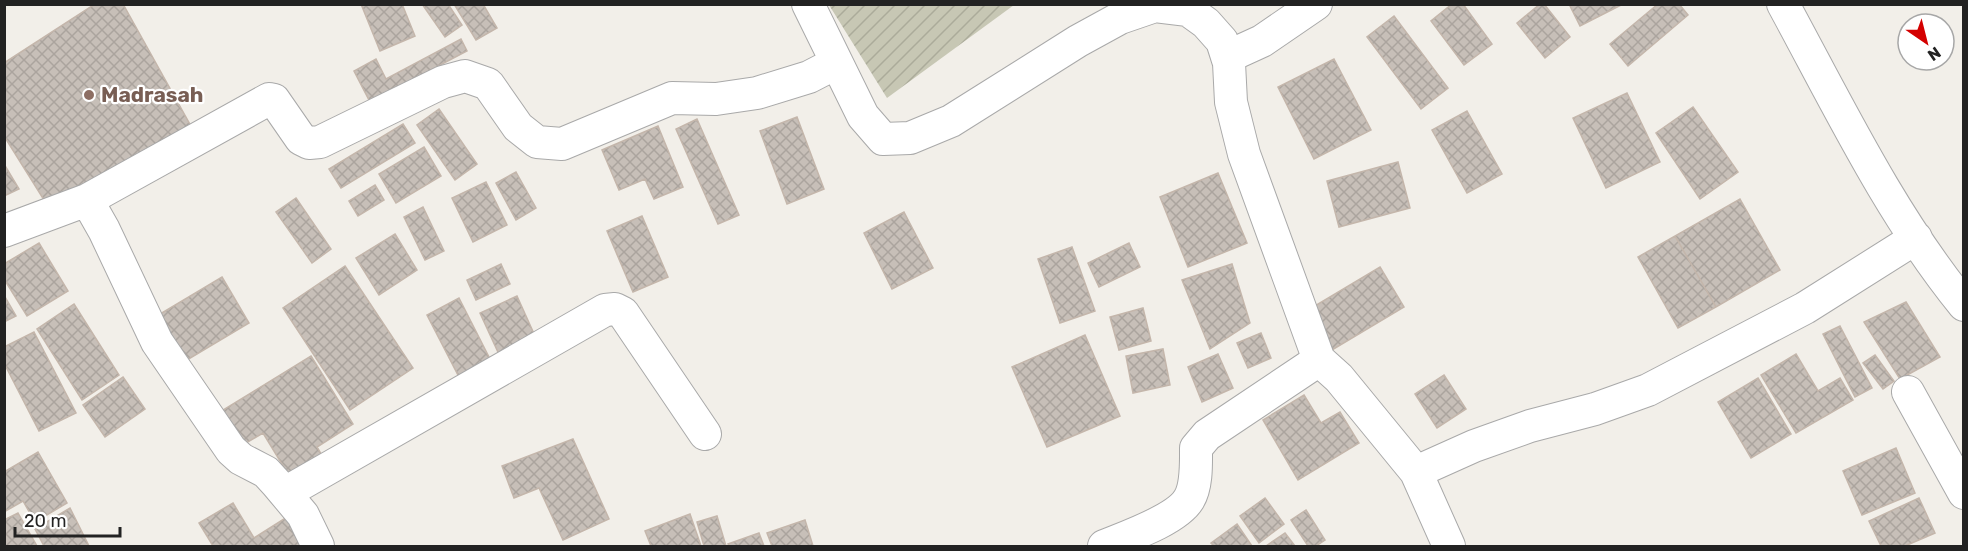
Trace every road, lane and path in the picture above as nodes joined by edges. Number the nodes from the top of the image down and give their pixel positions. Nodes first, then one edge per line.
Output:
1 (808, 4) edge
2 (1316, 4) edge
3 (1783, 4) edge
4 (1227, 57) junction
5 (836, 63) junction
6 (87, 200) junction
7 (4, 231) edge
8 (1916, 238) junction
9 (1964, 305) edge
10 (1318, 360) junction
11 (1908, 392) dead end
12 (705, 434) dead end
13 (1416, 472) junction
14 (285, 493) junction
15 (1964, 493) edge
16 (318, 546) edge
17 (1104, 546) edge
18 (1449, 546) edge

1 - 5 street
2 - 4 street
3 - 8 street
4 - 5 street
4 - 10 street
5 - 6 street
6 - 7 street
6 - 14 street
8 - 9 street
8 - 13 street
10 - 13 street
10 - 17 street
11 - 15 street
12 - 14 street
13 - 18 street
14 - 16 street

